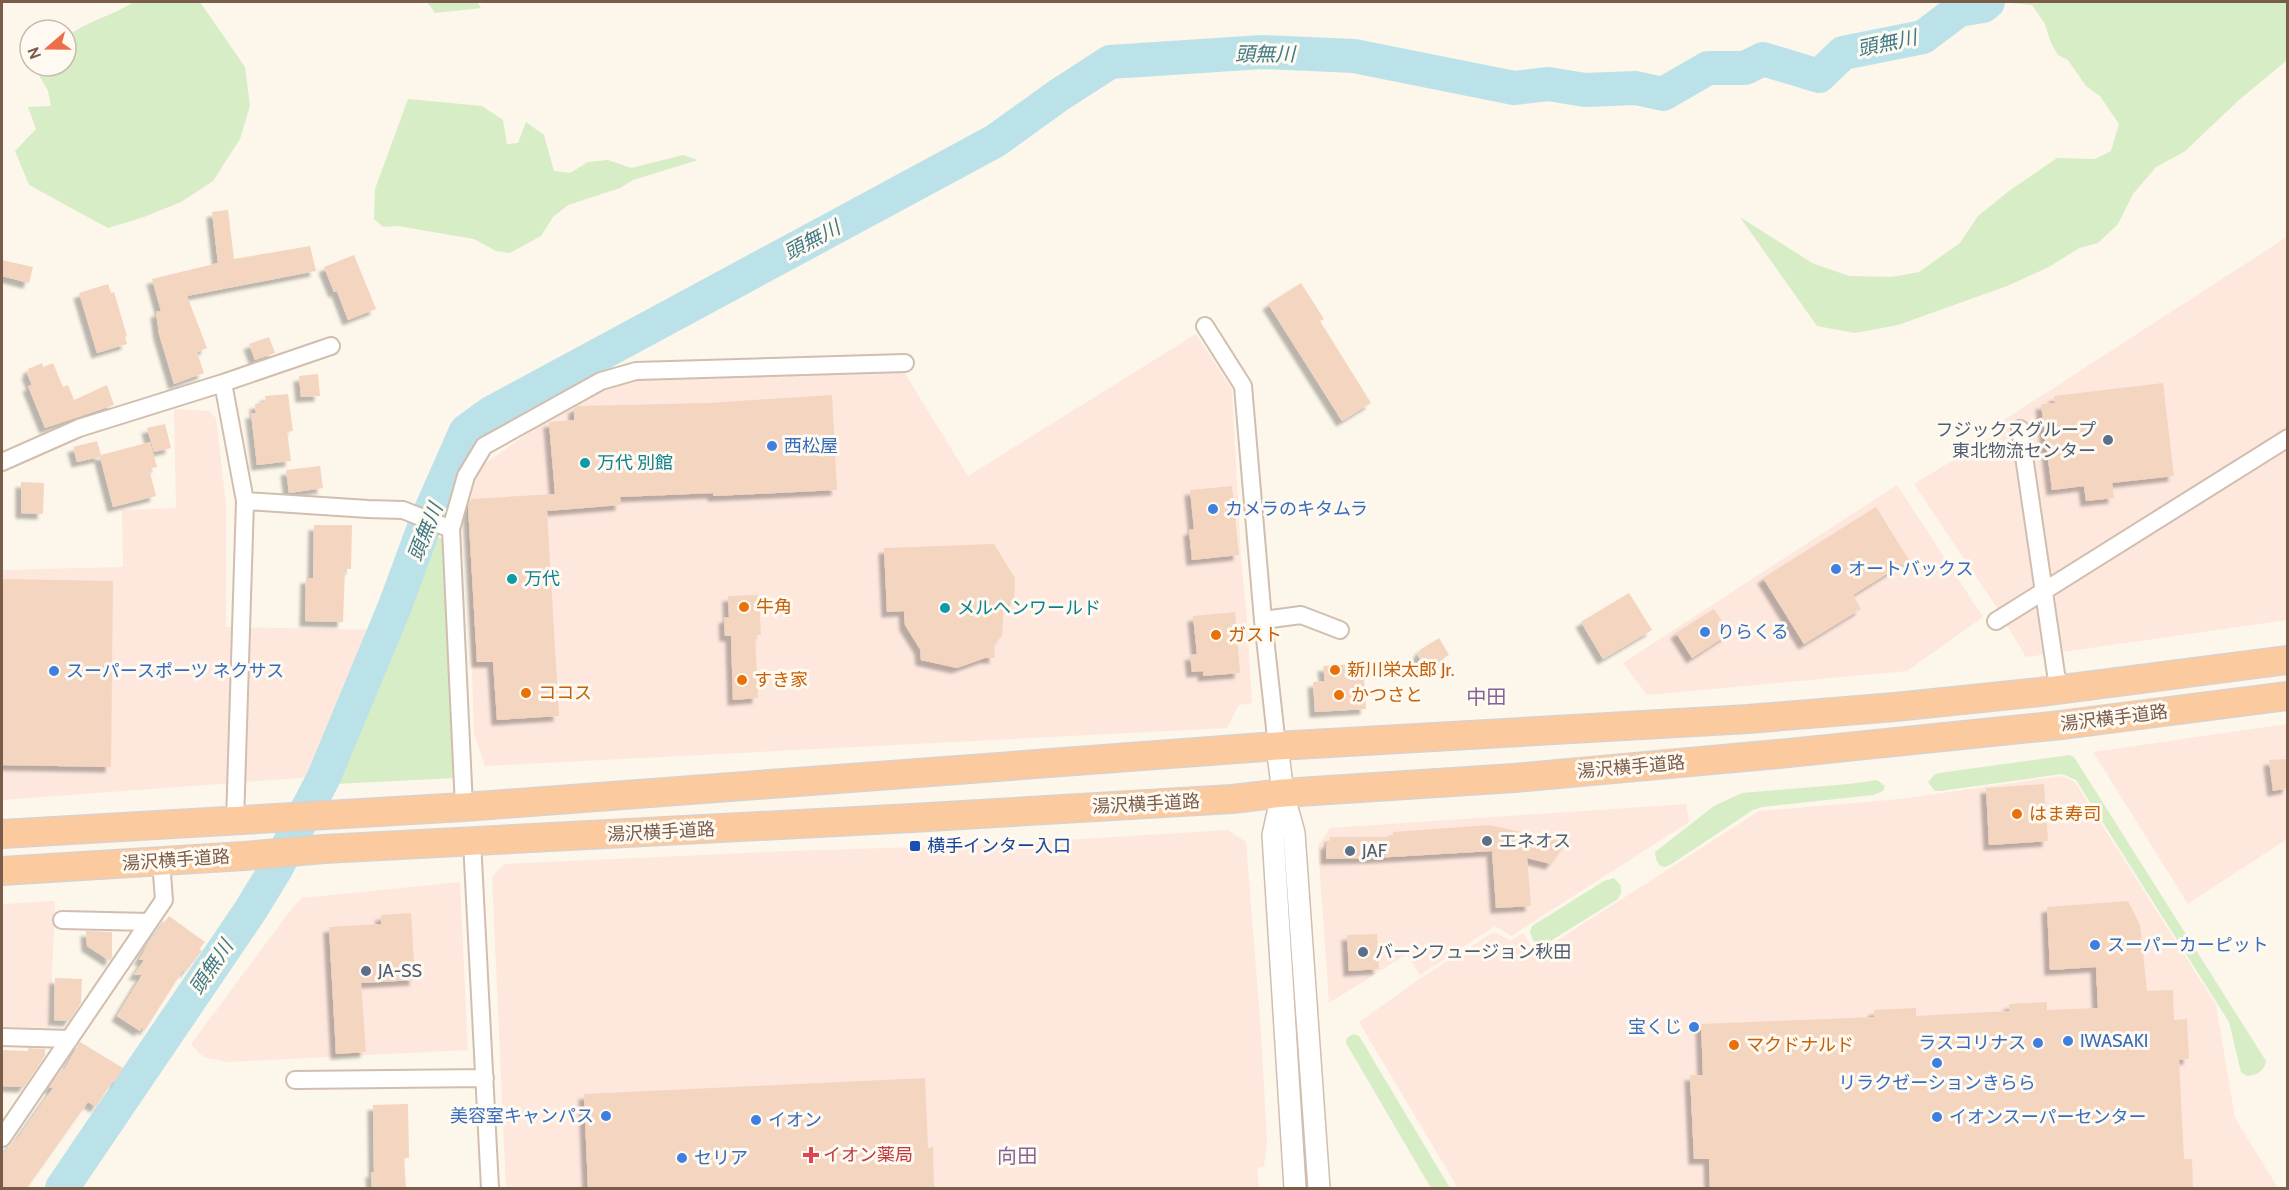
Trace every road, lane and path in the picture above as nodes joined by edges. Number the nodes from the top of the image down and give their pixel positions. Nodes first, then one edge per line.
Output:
1 (1205, 326) dead end
2 (331, 346) dead end
3 (905, 363) dead end
4 (223, 383) junction
5 (2020, 429) dead end
6 (2288, 438) edge
7 (2, 462) edge
8 (245, 501) junction
9 (445, 526) junction
10 (2043, 592) junction
11 (1263, 620) junction
12 (1996, 621) dead end
13 (1340, 630) dead end
14 (2288, 660) edge
15 (2061, 689) junction
16 (2288, 696) edge
17 (1277, 746) junction
18 (1283, 793) junction
19 (464, 807) junction
20 (235, 822) junction
21 (2, 834) edge
22 (472, 842) junction
23 (160, 861) junction
24 (2, 871) edge
25 (62, 920) dead end
26 (149, 922) junction
27 (2, 1037) edge
28 (70, 1039) junction
29 (485, 1078) junction
30 (295, 1080) dead end
31 (2, 1138) edge
32 (490, 1188) edge
33 (1295, 1188) edge
34 (1318, 1188) edge

1 - 11 street
2 - 4 street
3 - 9 street
4 - 7 street
4 - 8 street
5 - 10 street
6 - 10 street
8 - 9 street
8 - 20 street
9 - 19 street
10 - 12 street
10 - 15 street
11 - 13 street
11 - 17 street
14 - 15 highway, 湯沢横手道路
15 - 17 highway, 湯沢横手道路
16 - 18 highway, 湯沢横手道路
17 - 18 street
17 - 19 highway, 湯沢横手道路
18 - 22 highway, 湯沢横手道路
18 - 33 street
18 - 34 street
19 - 20 highway, 湯沢横手道路
20 - 21 highway, 湯沢横手道路
22 - 23 highway, 湯沢横手道路
22 - 29 street
23 - 24 highway, 湯沢横手道路
23 - 26 street
25 - 26 street
26 - 28 street
27 - 28 street
28 - 31 street
29 - 30 street
29 - 32 street

